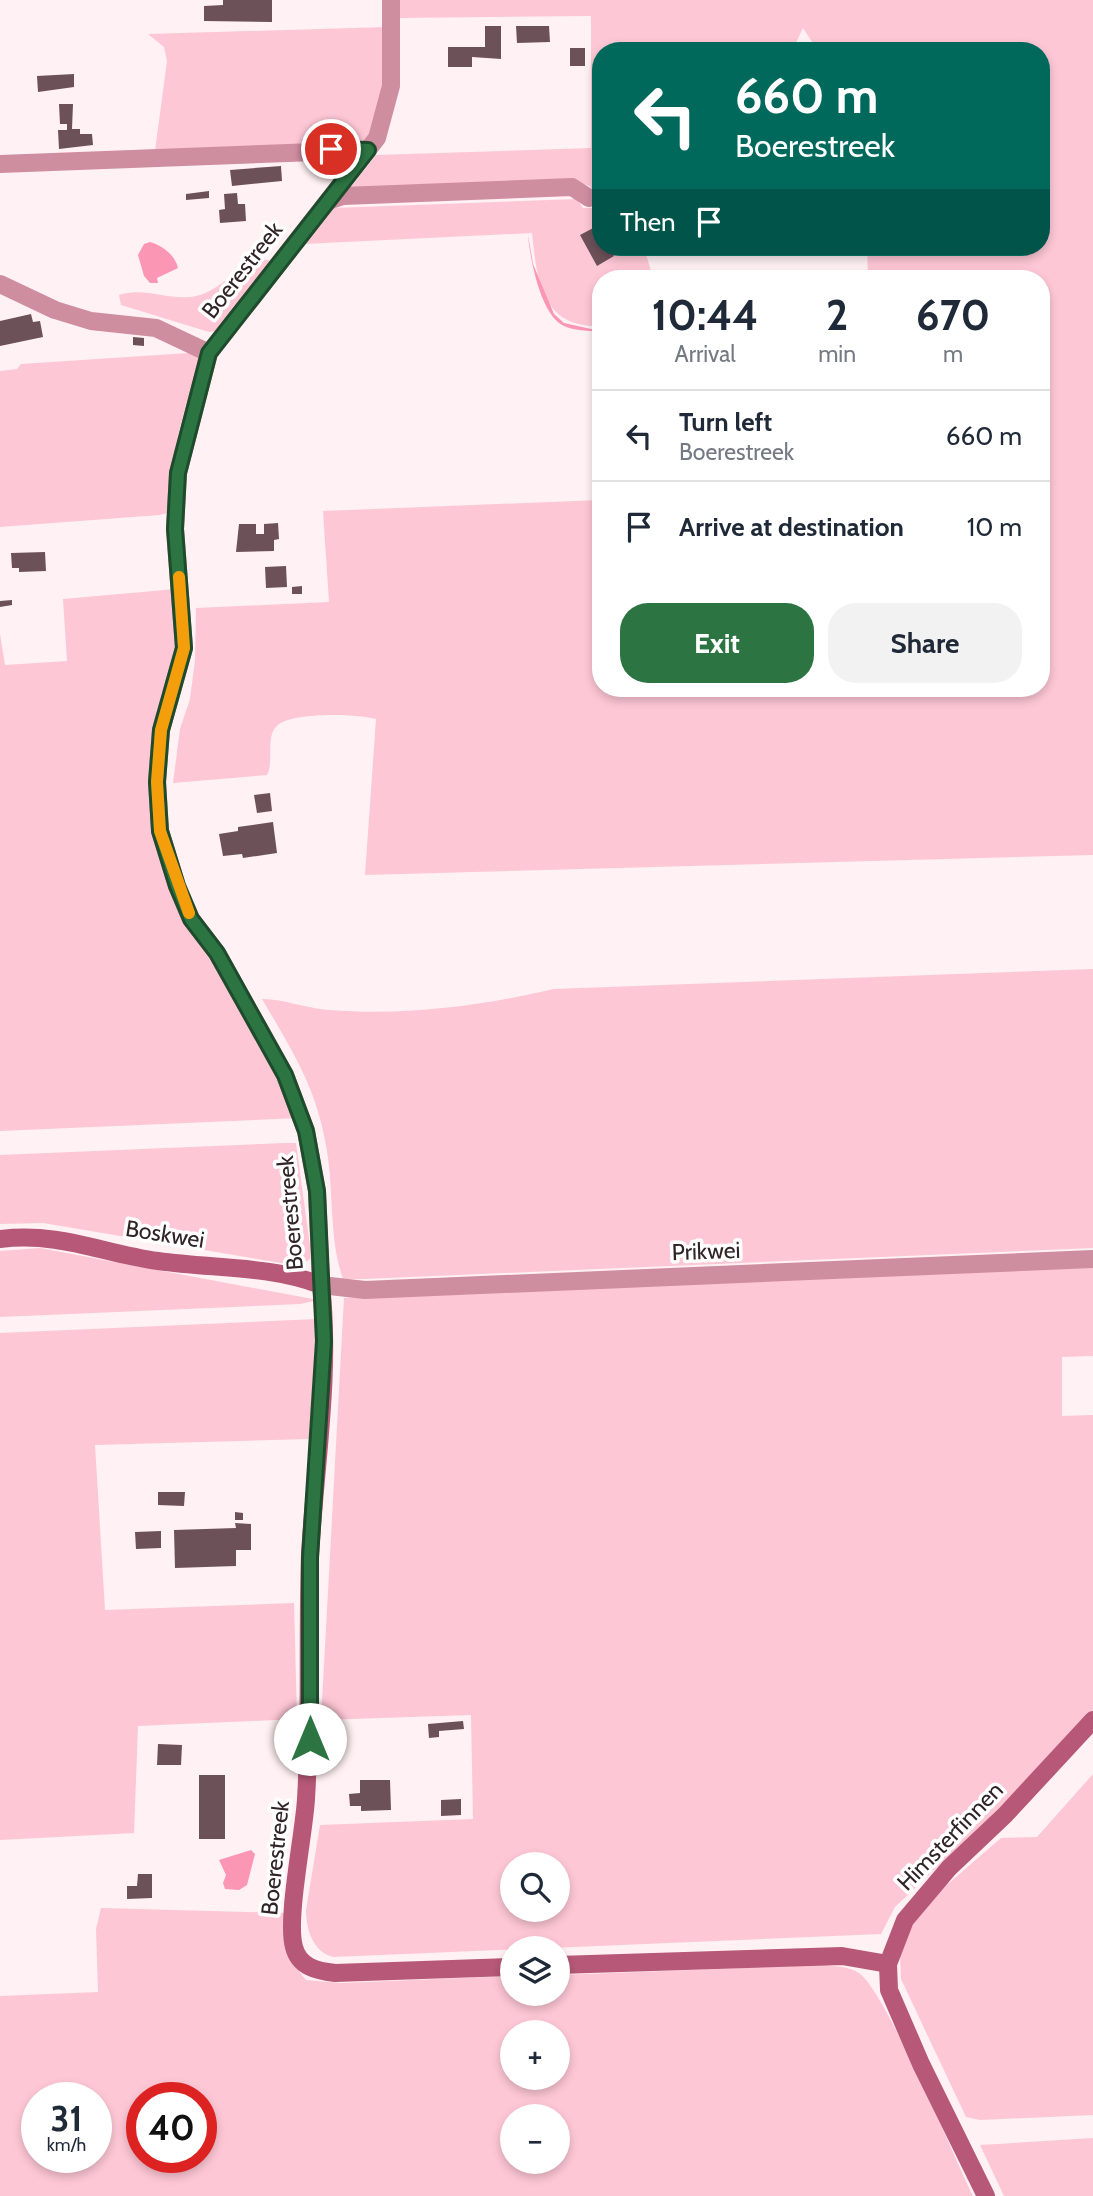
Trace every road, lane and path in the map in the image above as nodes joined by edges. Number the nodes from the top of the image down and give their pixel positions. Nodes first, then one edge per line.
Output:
1 (391, 0) edge
2 (368, 150) junction
3 (0, 164) edge
4 (589, 198) dead end
5 (328, 201) junction
6 (0, 284) edge
7 (209, 353) junction
8 (0, 1239) edge
9 (1093, 1259) edge
10 (321, 1285) junction
11 (1093, 1720) edge
12 (888, 1964) junction
13 (570, 1965) edge
14 (500, 1967) edge
15 (986, 2196) edge

1 - 2 street, Boerestreek
2 - 3 street
2 - 5 street, Boerestreek
4 - 5 street
5 - 7 street, Boerestreek
6 - 7 street
7 - 10 street, Boerestreek
8 - 10 street, Boskwei
9 - 10 street, Prikwei
10 - 14 street, Boerestreek
11 - 12 street, Himsterfinnen
12 - 13 street
12 - 15 street, Himsterfinnen

